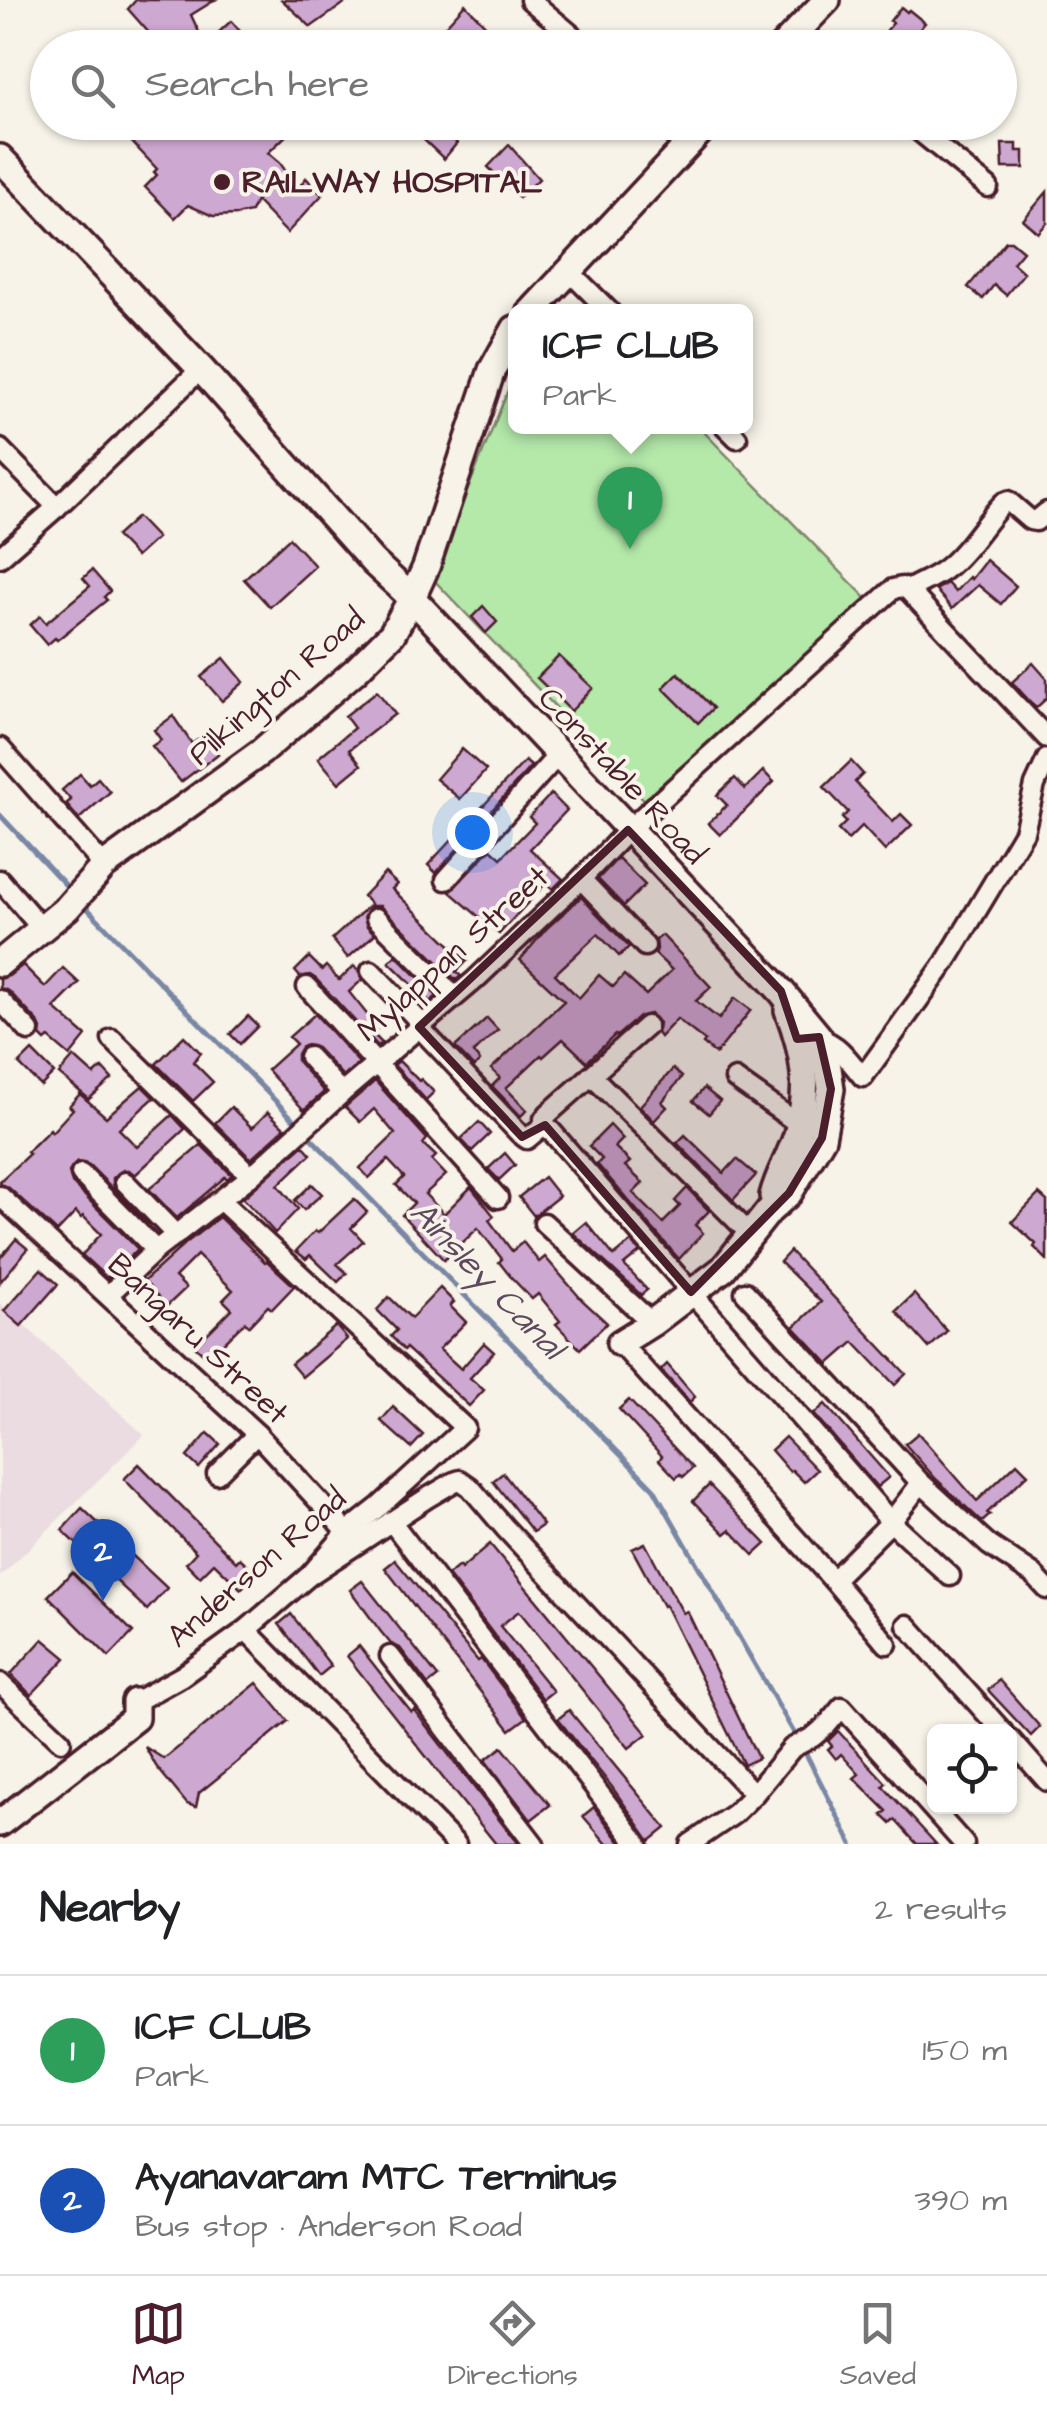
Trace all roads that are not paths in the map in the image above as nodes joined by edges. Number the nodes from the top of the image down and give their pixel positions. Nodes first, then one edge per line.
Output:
1 (516, 0) edge
2 (530, 0) edge
3 (827, 0) edge
4 (551, 30) edge
5 (566, 30) edge
6 (806, 30) edge
7 (686, 140) edge
8 (930, 140) edge
9 (0, 158) edge
10 (988, 188) dead end
11 (570, 272) junction
12 (539, 304) edge
13 (602, 304) edge
14 (508, 341) edge
15 (201, 369) junction
16 (0, 448) edge
17 (57, 506) junction
18 (1047, 512) edge
19 (0, 558) edge
20 (374, 562) junction
21 (426, 567) junction
22 (908, 590) junction
23 (412, 598) junction
24 (1047, 738) edge
25 (0, 748) edge
26 (558, 755) junction
27 (1047, 759) edge
28 (1041, 791) edge
29 (628, 830) junction
30 (104, 866) junction
31 (581, 879) junction
32 (0, 880) edge
33 (446, 880) dead end
34 (376, 918) dead end
35 (42, 929) junction
36 (645, 946) dead end
37 (0, 963) edge
38 (371, 971) dead end
39 (307, 987) dead end
40 (454, 996) junction
41 (0, 1000) edge
42 (420, 1025) junction
43 (647, 1026) dead end
44 (29, 1031) dead end
45 (808, 1038) junction
46 (112, 1039) dead end
47 (309, 1057) dead end
48 (376, 1064) junction
49 (590, 1074) junction
50 (735, 1079) dead end
51 (342, 1093) junction
52 (545, 1124) junction
53 (811, 1132) junction
54 (81, 1174) dead end
55 (252, 1176) junction
56 (125, 1182) dead end
57 (0, 1196) edge
58 (498, 1198) dead end
59 (221, 1201) junction
60 (544, 1223) dead end
61 (176, 1235) junction
62 (751, 1235) junction
63 (156, 1250) junction
64 (692, 1292) junction
65 (745, 1292) dead end
66 (108, 1295) junction
67 (652, 1324) junction
68 (620, 1343) joint
69 (257, 1434) junction
70 (216, 1474) dead end
71 (921, 1482) junction
72 (391, 1522) junction
73 (891, 1522) junction
74 (348, 1532) junction
75 (310, 1575) junction
76 (950, 1576) dead end
77 (833, 1580) junction
78 (1047, 1588) edge
79 (907, 1624) dead end
80 (246, 1630) junction
81 (887, 1644) dead end
82 (390, 1656) dead end
83 (0, 1683) edge
84 (135, 1702) joint
85 (995, 1724) edge
86 (61, 1742) dead end
87 (1017, 1747) edge
88 (1047, 1782) edge
89 (754, 1794) junction
90 (0, 1823) edge
91 (456, 1844) edge
92 (534, 1844) edge
93 (638, 1844) edge
94 (690, 1844) edge
95 (964, 1844) edge

1 - 4 street
2 - 5 street
3 - 6 street
7 - 11 street
8 - 10 street
9 - 15 street, Constable Road
11 - 12 street
11 - 13 street
14 - 21 street, Pilkington Road
15 - 17 street
15 - 20 street, Constable Road
16 - 17 street
17 - 19 street
18 - 22 street, Mylappan Street
20 - 21 street
20 - 23 street, Constable Road
21 - 23 street, Pilkington Road
22 - 24 street
22 - 29 street, Mylappan Street
23 - 26 street, Constable Road
23 - 30 street, Pilkington Road
25 - 30 street
26 - 29 street, Constable Road
26 - 33 street
27 - 28 street
28 - 45 street, Constable Road
29 - 31 street, Mylappan Street
29 - 45 street, Constable Road
30 - 35 street, Pilkington Road
31 - 36 street
31 - 40 street, Mylappan Street
32 - 35 street
34 - 40 street
35 - 37 street, Pilkington Road
38 - 42 street
39 - 48 street
40 - 42 street, Mylappan Street
41 - 44 street
42 - 48 street, Mylappan Street
42 - 52 street
43 - 49 street
45 - 53 street
46 - 55 street
47 - 51 street
48 - 51 street, Mylappan Street
48 - 58 street
49 - 52 street
49 - 62 street
50 - 53 street
51 - 55 street, Mylappan Street
52 - 64 street
53 - 62 street
54 - 63 street
55 - 59 street, Mylappan Street
56 - 61 street
57 - 66 street, Bangaru Street
59 - 61 street, Mylappan Street
59 - 74 street, Anderson Road
60 - 67 street
61 - 63 street, Mylappan Street
62 - 64 street
63 - 66 street, Mylappan Street
64 - 67 street
64 - 73 street
65 - 71 street
66 - 69 street, Bangaru Street
67 - 68 street
68 - 77 street
69 - 70 street
69 - 74 street, Bangaru Street
71 - 73 street
71 - 78 street
72 - 75 street
72 - 89 street
72 - 93 street
73 - 76 street
73 - 77 street
74 - 75 street, Anderson Road
75 - 80 street, Anderson Road
77 - 81 street
79 - 85 street
80 - 84 street, Anderson Road
80 - 91 street
82 - 92 street
83 - 86 street
84 - 90 street, Anderson Road
87 - 88 street
89 - 94 street
89 - 95 street

